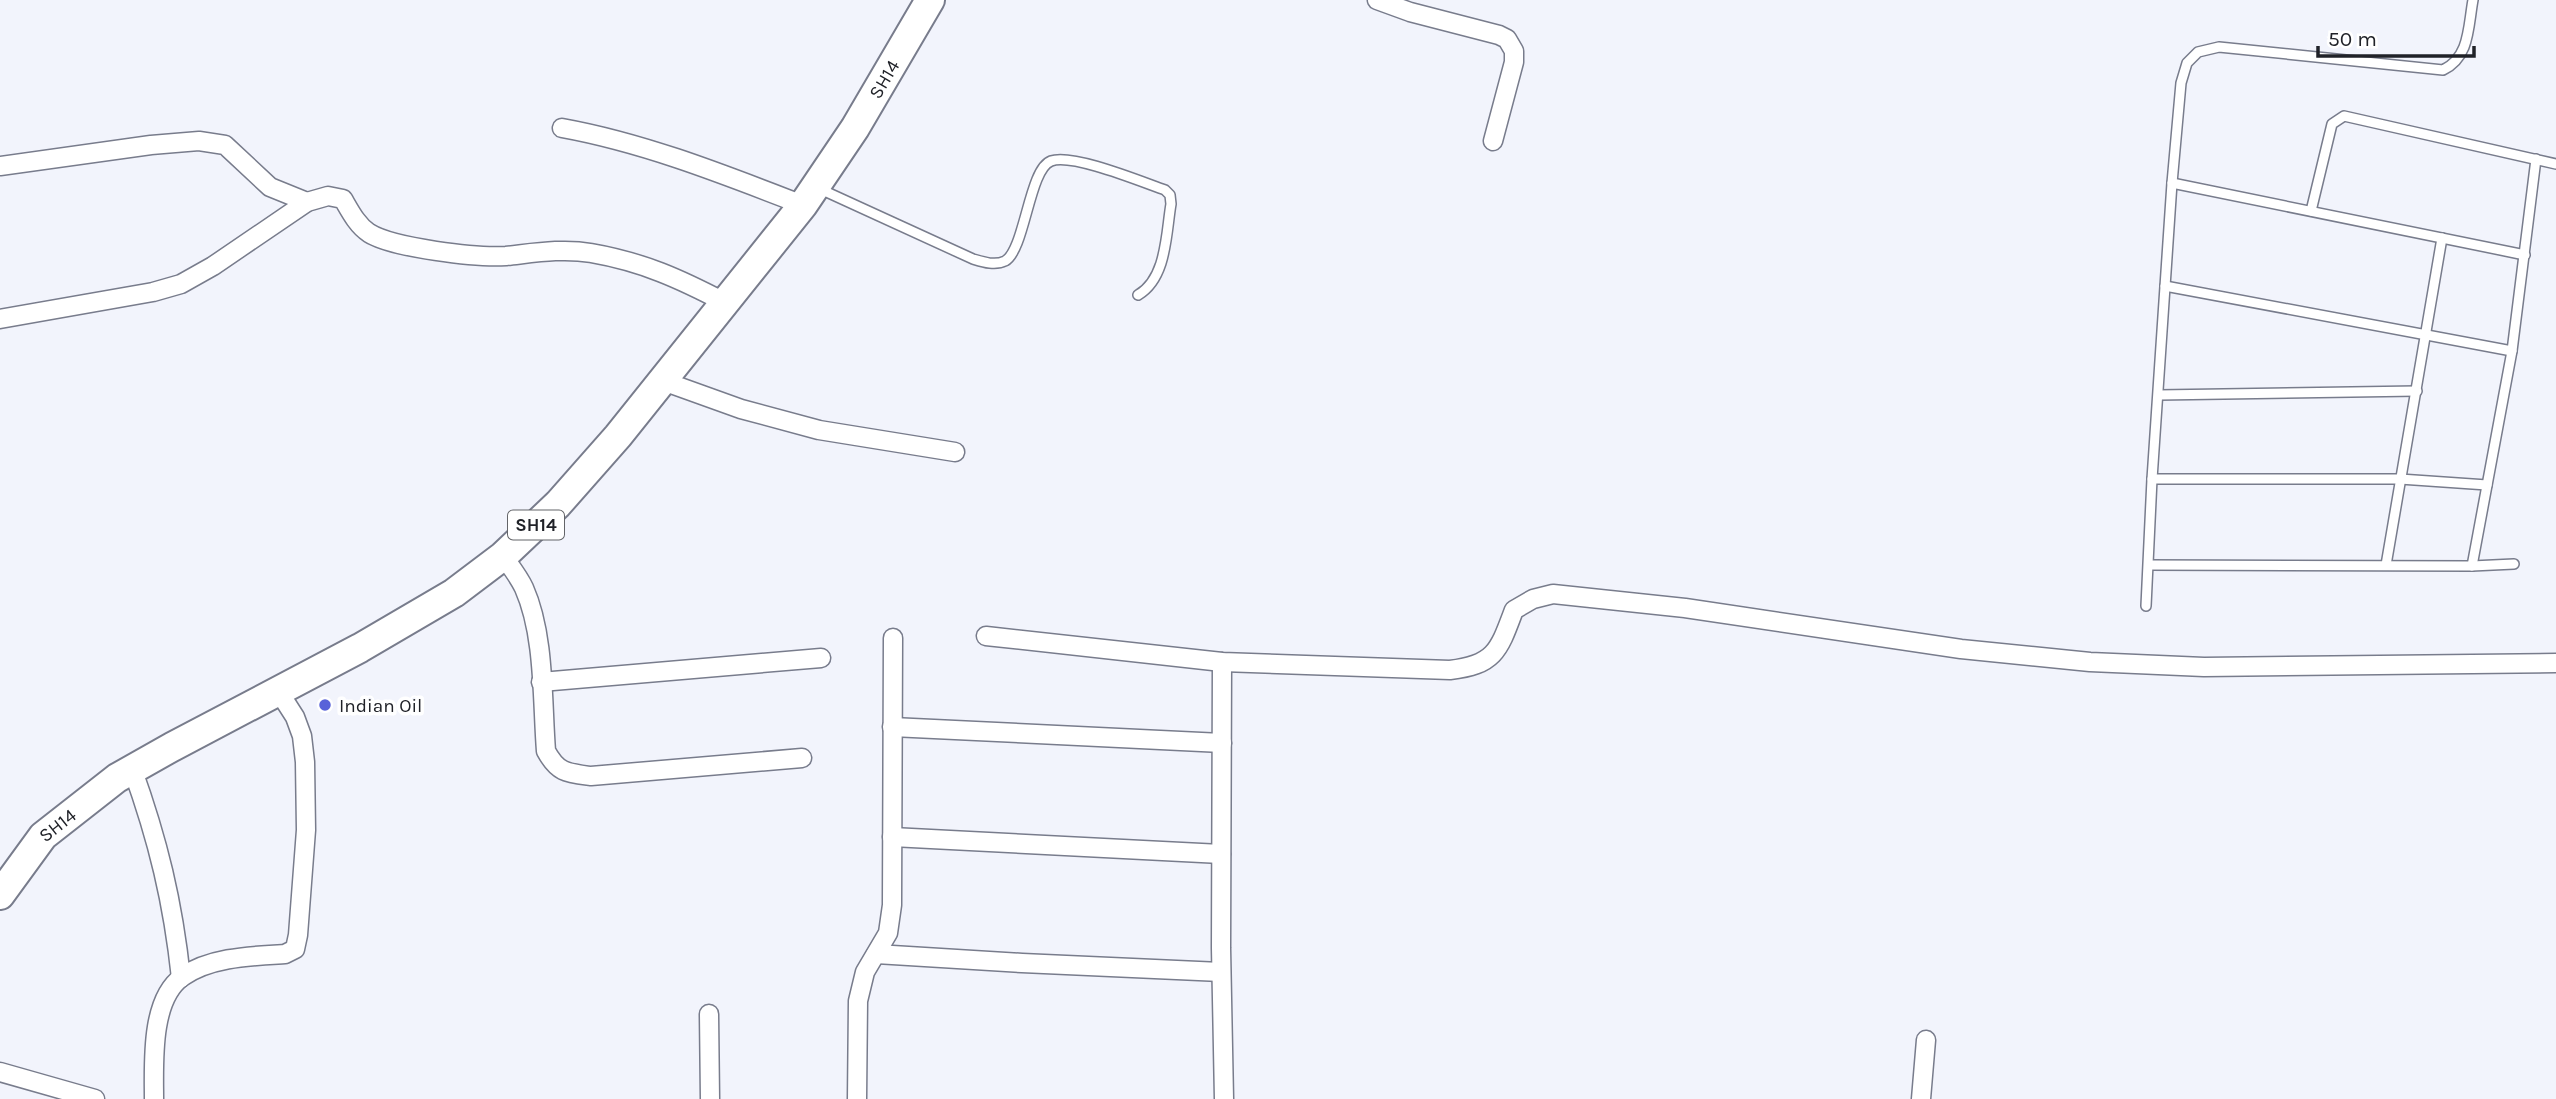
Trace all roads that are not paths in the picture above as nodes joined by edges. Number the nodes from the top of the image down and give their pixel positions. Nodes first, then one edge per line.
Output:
1 (930, 0) edge
2 (1377, 0) edge
3 (2473, 0) edge
4 (562, 128) dead end
5 (1493, 141) dead end
6 (2536, 159) junction
7 (2556, 164) edge
8 (0, 166) edge
9 (2172, 183) junction
10 (809, 196) junction
11 (307, 202) junction
12 (2311, 211) junction
13 (2442, 238) junction
14 (2525, 255) junction
15 (2165, 286) junction
16 (1138, 295) dead end
17 (726, 303) junction
18 (0, 319) edge
19 (2425, 335) junction
20 (2512, 351) junction
21 (663, 381) junction
22 (2417, 391) junction
23 (2159, 395) junction
24 (955, 452) dead end
25 (2152, 479) junction
26 (2400, 479) junction
27 (2487, 485) junction
28 (503, 556) junction
29 (2514, 564) dead end
30 (2149, 565) junction
31 (2386, 565) junction
32 (2472, 566) junction
33 (2147, 606) dead end
34 (986, 636) dead end
35 (893, 638) dead end
36 (821, 658) dead end
37 (1222, 662) junction
38 (2556, 663) edge
39 (541, 682) junction
40 (279, 692) junction
41 (892, 726) junction
42 (1222, 743) junction
43 (802, 758) dead end
44 (132, 768) junction
45 (892, 837) junction
46 (1221, 854) junction
47 (0, 895) edge
48 (876, 954) junction
49 (1222, 972) junction
50 (181, 978) junction
51 (709, 1014) dead end
52 (1926, 1040) dead end
53 (0, 1072) edge
54 (95, 1099) edge
55 (154, 1099) edge
56 (710, 1099) edge
57 (857, 1099) edge
58 (1224, 1099) edge
59 (1921, 1099) edge

1 - 10 main road, SH14 / SH14
2 - 5 street
3 - 9 lane
4 - 10 street
6 - 7 lane
6 - 12 lane
6 - 14 lane
8 - 11 street
9 - 12 lane
9 - 15 lane
10 - 16 lane
10 - 17 main road, SH14 / SH14
11 - 17 street
11 - 18 street
12 - 13 lane
13 - 14 lane
13 - 19 lane
14 - 20 lane
15 - 19 lane
15 - 23 lane
17 - 21 main road, SH14 / SH14
19 - 20 lane
19 - 22 lane
20 - 27 lane
21 - 24 street
21 - 28 main road, SH14 / SH14
22 - 23 lane
22 - 26 lane
23 - 25 lane
25 - 26 lane
25 - 30 lane
26 - 27 lane
26 - 31 lane
27 - 32 lane
28 - 39 street
28 - 40 main road, SH14 / SH14
29 - 32 lane
30 - 31 lane
30 - 33 lane
31 - 32 lane
34 - 37 street
35 - 41 street
36 - 39 street
37 - 38 street
37 - 42 street
39 - 43 street
40 - 44 main road, SH14 / SH14
40 - 50 street
41 - 42 street
41 - 45 street
42 - 46 street
44 - 47 main road, SH14 / SH14
44 - 50 street
45 - 46 street
45 - 48 street
46 - 49 street
48 - 49 street
48 - 57 street
49 - 58 street
50 - 55 street
51 - 56 street
52 - 59 street
53 - 54 street

